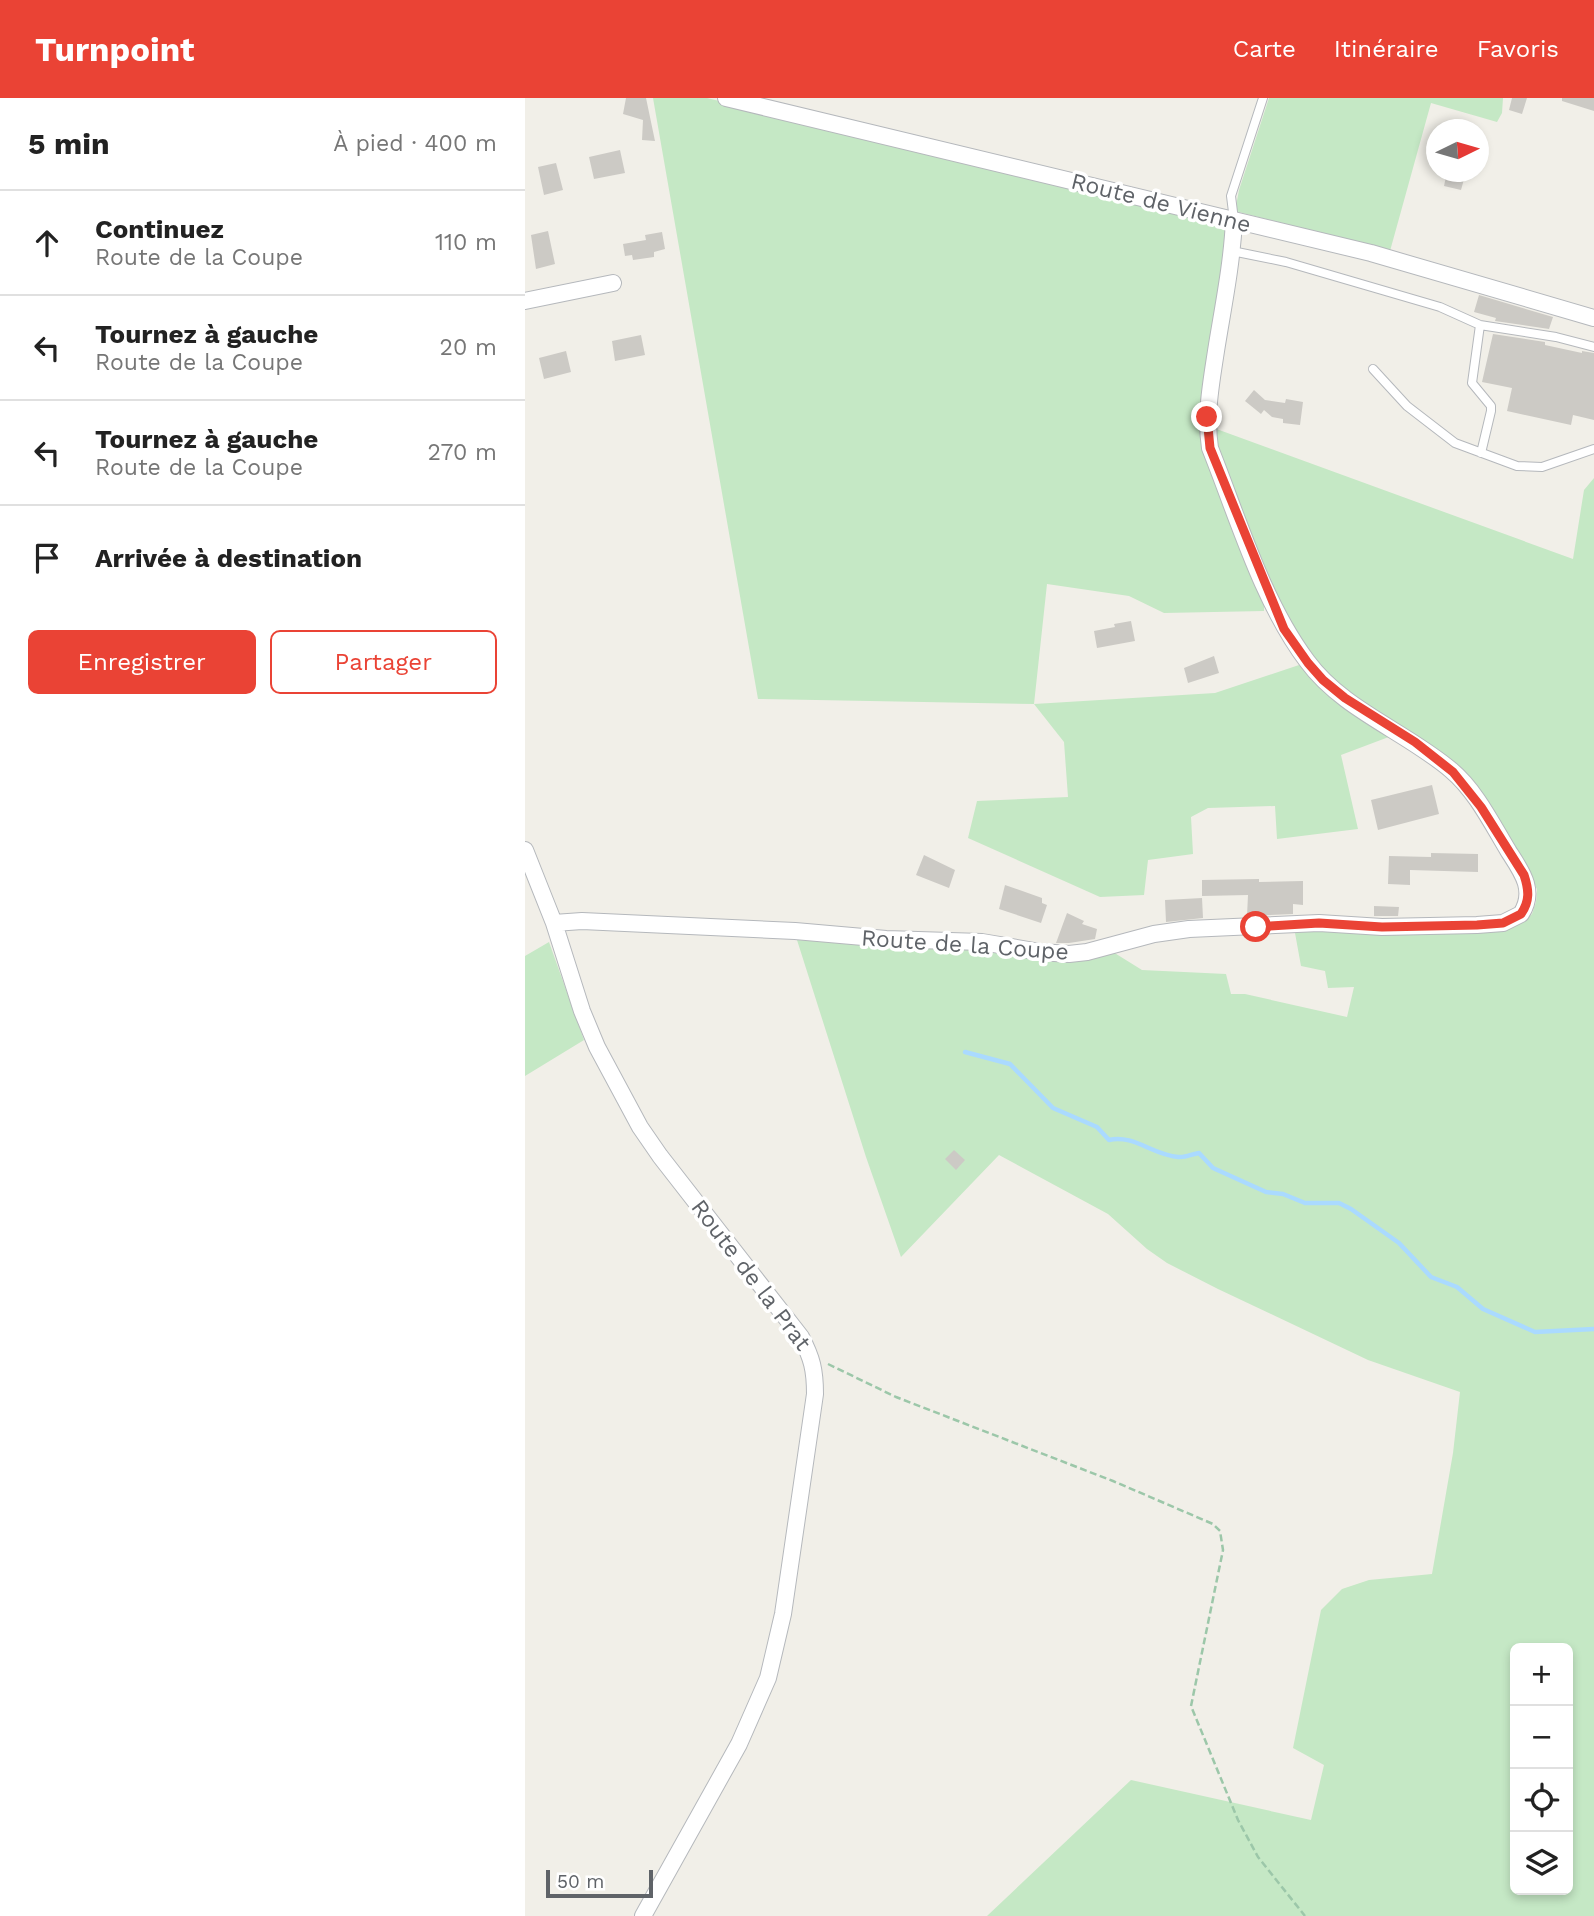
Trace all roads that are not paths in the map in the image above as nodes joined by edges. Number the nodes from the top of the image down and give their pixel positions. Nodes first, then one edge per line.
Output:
1 (726, 98) edge
2 (1263, 98) edge
3 (1234, 220) junction
4 (1232, 251) junction
5 (613, 284) dead end
6 (525, 301) edge
7 (1594, 318) edge
8 (1480, 325) junction
9 (1594, 347) edge
10 (1373, 369) dead end
11 (1594, 449) edge
12 (1481, 453) junction
13 (525, 849) edge
14 (554, 923) junction
15 (643, 1916) edge

1 - 3 street, Route de Vienne
2 - 3 lane
3 - 4 street, Route de la Coupe
3 - 7 street, Route de Vienne
4 - 8 lane
4 - 14 street, Route de la Coupe
5 - 6 street
8 - 9 lane
8 - 12 lane
10 - 12 lane
11 - 12 lane
13 - 14 street, Route de la Prat
14 - 15 street, Route de la Prat

